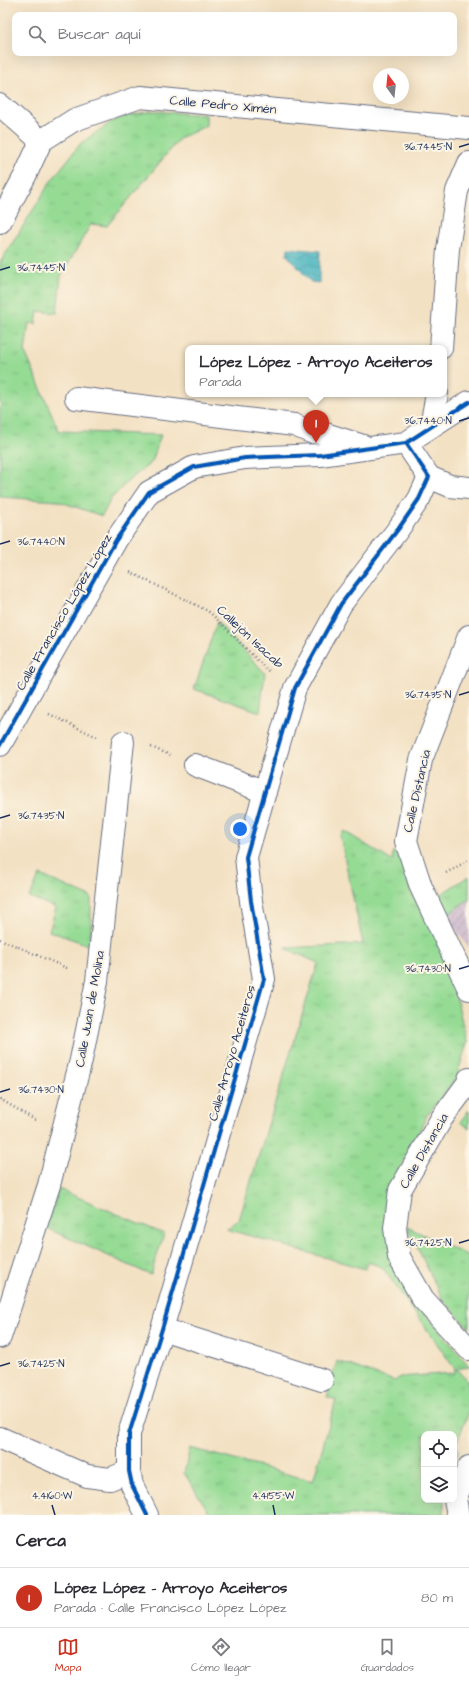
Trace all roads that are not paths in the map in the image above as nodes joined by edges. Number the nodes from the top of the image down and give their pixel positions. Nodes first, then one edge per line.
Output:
1 (0, 105) edge
2 (469, 128) edge
3 (41, 141) junction
4 (469, 164) edge
5 (0, 222) edge
6 (441, 345) edge
7 (436, 397) edge
8 (76, 398) dead end
9 (469, 402) edge
10 (431, 426) junction
11 (406, 443) junction
12 (368, 448) junction
13 (429, 477) junction
14 (469, 488) edge
15 (469, 636) edge
16 (123, 742) dead end
17 (0, 745) edge
18 (195, 765) dead end
19 (265, 792) junction
20 (469, 990) edge
21 (469, 1078) edge
22 (162, 1329) junction
23 (0, 1337) edge
24 (469, 1349) edge
25 (322, 1380) dead end
26 (0, 1438) edge
27 (469, 1467) edge
28 (129, 1471) junction
29 (147, 1515) edge
30 (458, 1515) edge

1 - 3 street
2 - 3 street, Calle Pedro Ximén
3 - 5 street
4 - 6 street
7 - 10 street
8 - 12 street
9 - 10 street
10 - 11 street
11 - 12 street, Calle Francisco López López
11 - 13 street
12 - 17 street, Calle Francisco López López
13 - 14 street
13 - 19 street, Calle Arroyo Aceiteros
15 - 20 street, Calle Distancia
16 - 23 street, Calle Juan de Molina
18 - 19 street
19 - 22 street, Calle Arroyo Aceiteros
21 - 24 street, Calle Distancia
22 - 25 street
22 - 28 street, Calle Arroyo Aceiteros
26 - 28 street
27 - 30 street
28 - 29 street, Calle Arroyo Aceiteros

